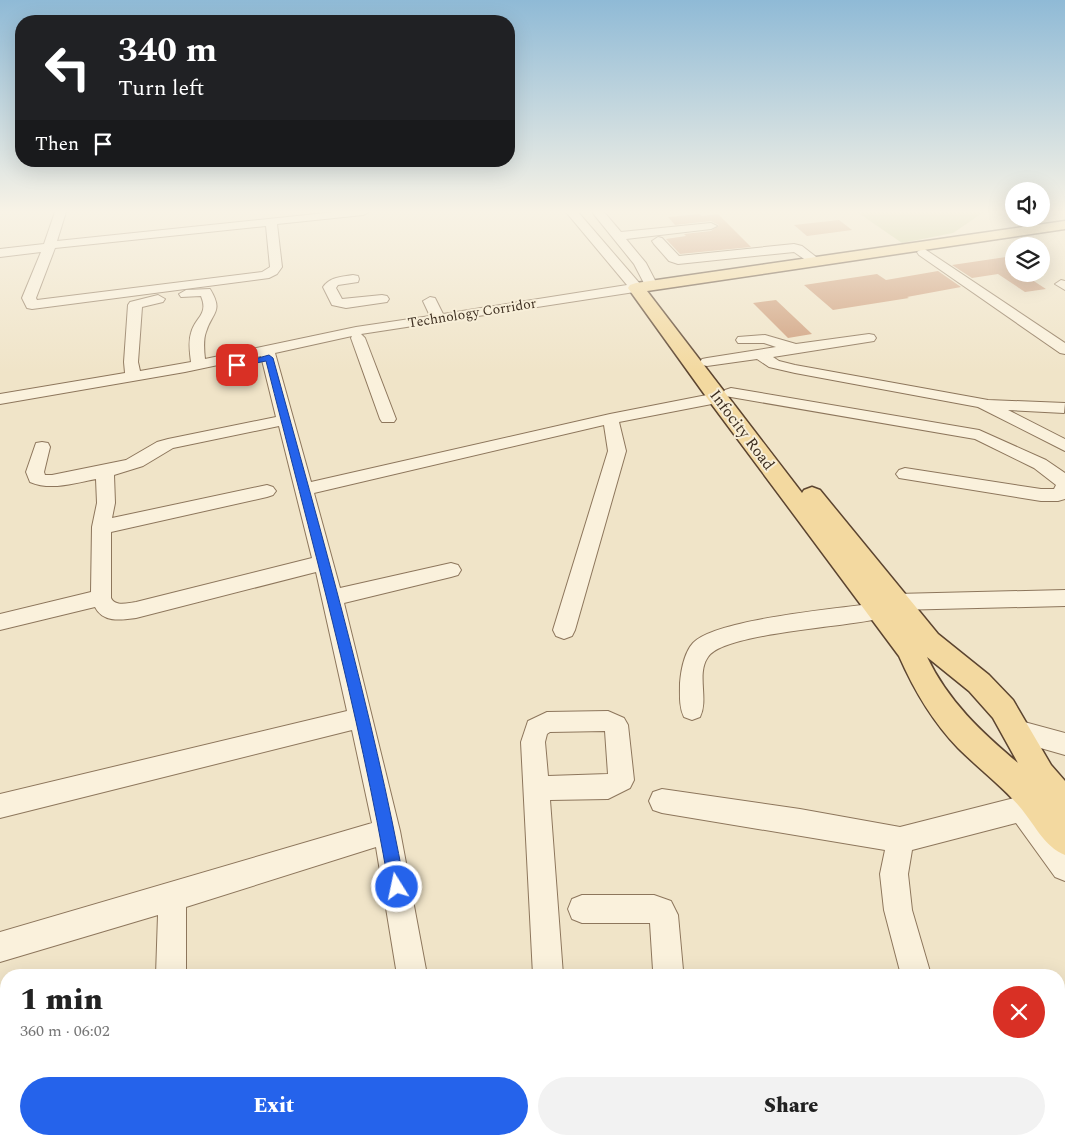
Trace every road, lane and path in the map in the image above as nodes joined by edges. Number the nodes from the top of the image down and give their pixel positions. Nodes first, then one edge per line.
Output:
1 (42, 265) edge
2 (276, 265) edge
3 (623, 265) edge
4 (641, 265) edge
5 (784, 265) edge
6 (825, 265) edge
7 (942, 265) edge
8 (353, 279) dead end
9 (646, 290) junction
10 (382, 299) dead end
11 (430, 300) dead end
12 (361, 302) junction
13 (438, 318) junction
14 (370, 329) junction
15 (358, 338) junction
16 (869, 338) dead end
17 (743, 340) dead end
18 (795, 349) junction
19 (1065, 350) edge
20 (268, 354) junction
21 (759, 354) junction
22 (707, 362) junction
23 (199, 365) junction
24 (133, 376) junction
25 (724, 395) junction
26 (0, 399) edge
27 (983, 403) junction
28 (0, 406) edge
29 (1064, 408) edge
30 (388, 419) dead end
31 (610, 419) junction
32 (286, 420) junction
33 (1065, 446) edge
34 (42, 447) dead end
35 (105, 471) junction
36 (905, 474) dead end
37 (304, 489) junction
38 (267, 491) dead end
39 (102, 527) junction
40 (322, 563) junction
41 (451, 570) dead end
42 (101, 598) junction
43 (332, 598) junction
44 (1065, 598) edge
45 (888, 607) junction
46 (0, 622) edge
47 (564, 630) dead end
48 (919, 646) junction
49 (692, 710) dead end
50 (360, 718) junction
51 (1018, 731) junction
52 (1065, 744) edge
53 (536, 788) dead end
54 (1029, 792) junction
55 (662, 801) dead end
56 (1065, 805) edge
57 (0, 806) edge
58 (387, 831) junction
59 (1065, 839) edge
60 (900, 840) junction
61 (1065, 867) edge
62 (172, 897) junction
63 (582, 909) dead end
64 (0, 946) edge
65 (171, 969) edge
66 (411, 969) edge
67 (548, 969) edge
68 (668, 969) edge
69 (914, 969) edge

1 - 2 street
3 - 9 street, Infocity Road
4 - 9 street, Infocity Road
5 - 9 main road, Technology Corridor
6 - 9 main road
7 - 19 street
8 - 12 street
9 - 13 street, Technology Corridor
9 - 15 street
9 - 22 main road, Infocity Road
9 - 25 main road, Infocity Road
10 - 12 street
11 - 13 street
12 - 14 street
13 - 14 street, Technology Corridor
14 - 20 street, Technology Corridor
15 - 20 street
15 - 30 street
16 - 18 street
17 - 18 street
18 - 21 street
20 - 23 street, Technology Corridor
20 - 28 street
20 - 32 street
21 - 22 street
21 - 27 street
22 - 25 main road, Infocity Road
23 - 24 street, Technology Corridor
23 - 24 street
24 - 26 street, Technology Corridor
25 - 31 street
25 - 36 street
25 - 45 main road, Infocity Road
27 - 29 street
27 - 33 street
31 - 37 street
31 - 47 street
32 - 35 street
32 - 37 street
34 - 35 street
35 - 39 street
37 - 40 street
38 - 39 street
39 - 42 street
40 - 42 street
40 - 43 street
41 - 43 street
42 - 46 street
43 - 50 street
44 - 45 street
45 - 48 main road, Infocity Road
45 - 49 street
48 - 51 main road, Infocity Road
48 - 54 main road, Infocity Road
50 - 57 street
50 - 58 street
51 - 52 street
51 - 54 main road, Infocity Road
53 - 67 street
54 - 56 main road, Infocity Road
54 - 59 main road, Infocity Road
54 - 60 street
54 - 61 street
55 - 60 street
58 - 62 street
58 - 66 street
60 - 69 street
62 - 64 street
62 - 65 street
63 - 68 street

